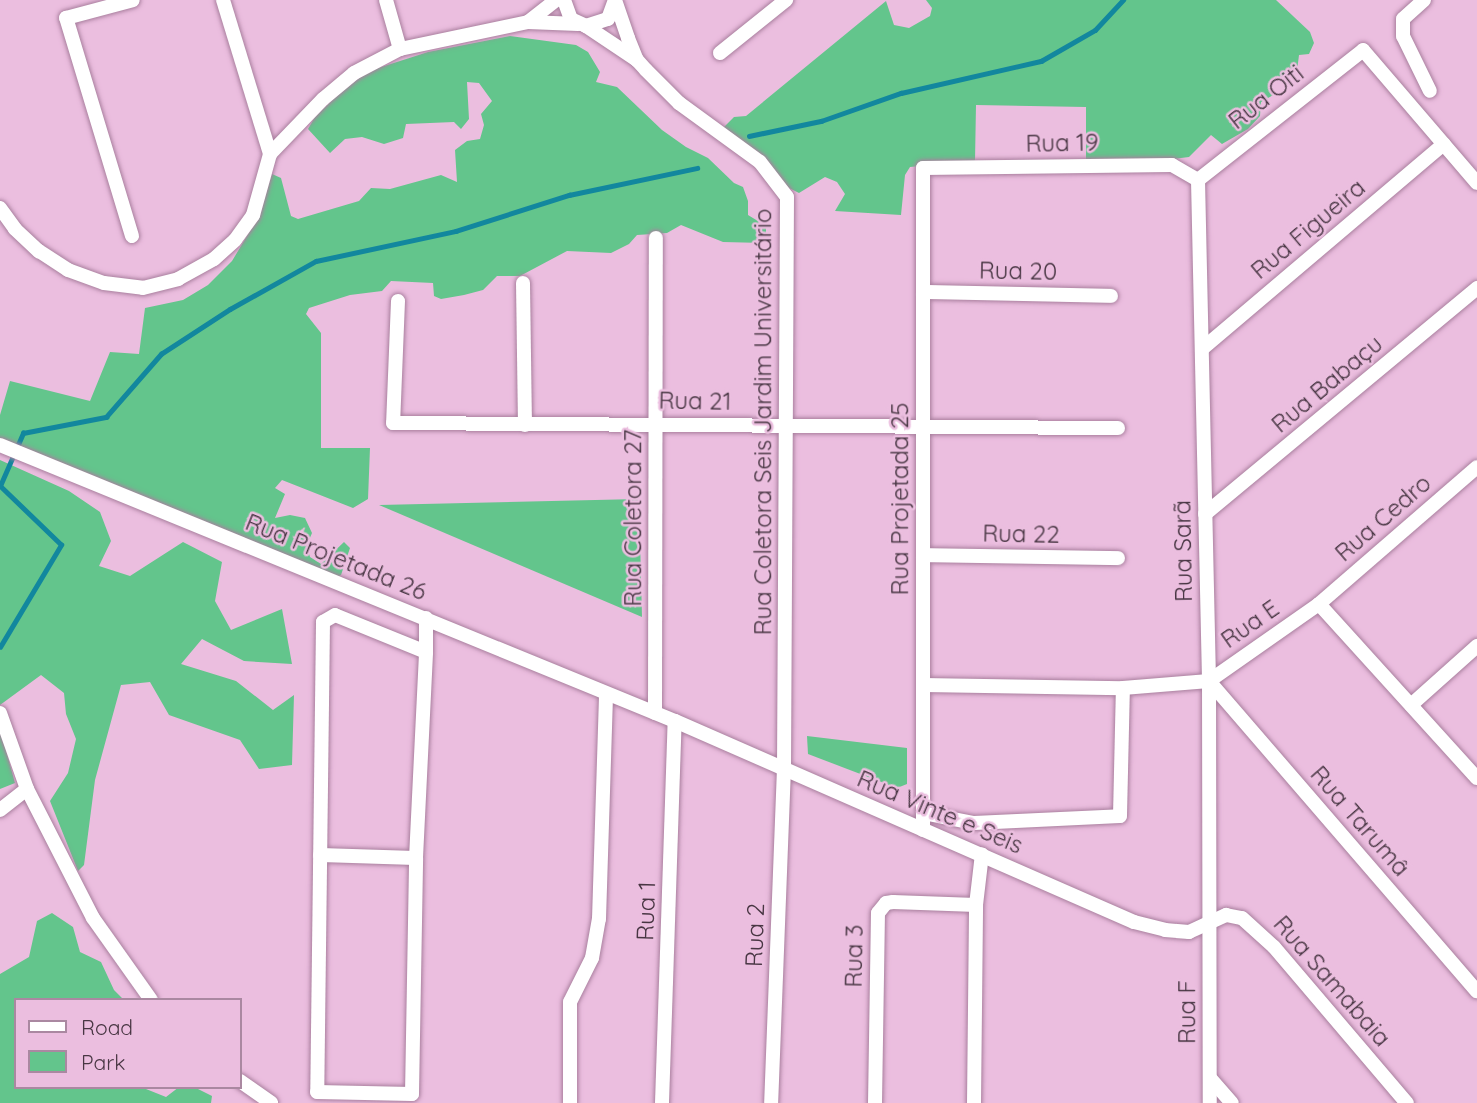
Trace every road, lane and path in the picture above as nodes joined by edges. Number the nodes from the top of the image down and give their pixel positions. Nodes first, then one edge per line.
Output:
1 (133, 0) edge
2 (223, 0) edge
3 (386, 0) edge
4 (556, 0) edge
5 (564, 0) edge
6 (615, 0) edge
7 (786, 0) edge
8 (1424, 0) edge
9 (528, 22) junction
10 (582, 25) junction
11 (400, 49) junction
12 (720, 53) dead end
13 (637, 60) junction
14 (1430, 90) dead end
15 (1444, 144) junction
16 (270, 154) junction
17 (923, 168) joint
18 (1198, 180) junction
19 (1477, 183) edge
20 (0, 208) edge
21 (132, 236) dead end
22 (656, 239) dead end
23 (523, 283) dead end
24 (1477, 288) edge
25 (923, 292) junction
26 (1111, 296) dead end
27 (398, 300) dead end
28 (1202, 349) junction
29 (656, 423) junction
30 (525, 425) junction
31 (923, 425) junction
32 (788, 426) junction
33 (1118, 428) dead end
34 (3, 446) edge
35 (1477, 467) edge
36 (1205, 514) junction
37 (923, 555) junction
38 (1118, 558) dead end
39 (1318, 604) junction
40 (426, 618) junction
41 (1477, 646) edge
42 (426, 652) junction
43 (1209, 681) junction
44 (923, 685) junction
45 (1123, 688) junction
46 (606, 694) junction
47 (1411, 705) junction
48 (0, 713) edge
49 (655, 713) junction
50 (675, 721) junction
51 (784, 768) junction
52 (1477, 778) edge
53 (27, 789) junction
54 (0, 810) edge
55 (923, 813) junction
56 (923, 830) junction
57 (982, 854) junction
58 (320, 855) junction
59 (416, 858) junction
60 (976, 905) junction
61 (1210, 921) junction
62 (1477, 991) edge
63 (150, 998) edge
64 (1210, 1079) junction
65 (242, 1082) edge
66 (271, 1103) edge
67 (570, 1103) edge
68 (662, 1103) edge
69 (771, 1103) edge
70 (875, 1103) edge
71 (974, 1103) edge
72 (1210, 1103) edge
73 (1232, 1103) edge
74 (1407, 1103) edge

1 - 21 street
2 - 16 street
3 - 11 street
4 - 9 street
5 - 10 street
6 - 10 street
6 - 13 street
7 - 12 street
8 - 14 street
9 - 10 street
9 - 11 street
10 - 13 street
11 - 16 street
13 - 32 street, Rua Coletora Seis Jardim Universitário
15 - 18 street, Rua Oiti
15 - 19 street
15 - 28 street, Rua Figueira
16 - 20 street
17 - 18 street, Rua 19
17 - 25 street, Rua Projetada 25
18 - 28 street, Rua Sarã
22 - 29 street, Rua Coletora 27
23 - 30 street
24 - 36 street, Rua Babaçu
25 - 26 street, Rua 20
25 - 31 street, Rua Projetada 25
27 - 30 street, Rua 21
28 - 36 street, Rua Sarã
29 - 30 street, Rua 21
29 - 32 street, Rua 21
29 - 49 street, Rua Coletora 27
31 - 32 street, Rua 21
31 - 33 street, Rua 21
31 - 37 street, Rua Projetada 25
32 - 51 street, Rua Coletora Seis Jardim Universitário
34 - 40 street, Rua Projetada 26
35 - 39 street, Rua Cedro
36 - 43 street, Rua Sarã
37 - 38 street, Rua 22
37 - 44 street, Rua Projetada 25
39 - 43 street, Rua E
39 - 47 street
40 - 42 street
40 - 46 street, Rua Projetada 26
41 - 47 street
42 - 58 street
42 - 59 street
43 - 45 street
43 - 61 street, Rua Sarã
43 - 62 street, Rua Tarumâ
44 - 45 street
44 - 55 street, Rua Projetada 25
45 - 55 street
46 - 49 street, Rua Projetada 26
46 - 67 street
47 - 52 street
48 - 53 street
49 - 50 street, Rua Vinte e Seis
50 - 51 street, Rua Vinte e Seis
50 - 68 street, Rua 1
51 - 56 street, Rua Vinte e Seis
51 - 69 street, Rua 2
53 - 54 street
53 - 63 street
55 - 56 street, Rua Projetada 25
56 - 57 street, Rua Vinte e Seis
57 - 60 street
57 - 61 street, Rua Vinte e Seis
58 - 59 street
58 - 59 street
60 - 70 street, Rua 3
60 - 71 street
61 - 64 street, Rua F
61 - 74 street, Rua Samabaia
64 - 72 street, Rua F
64 - 73 street
65 - 66 street

